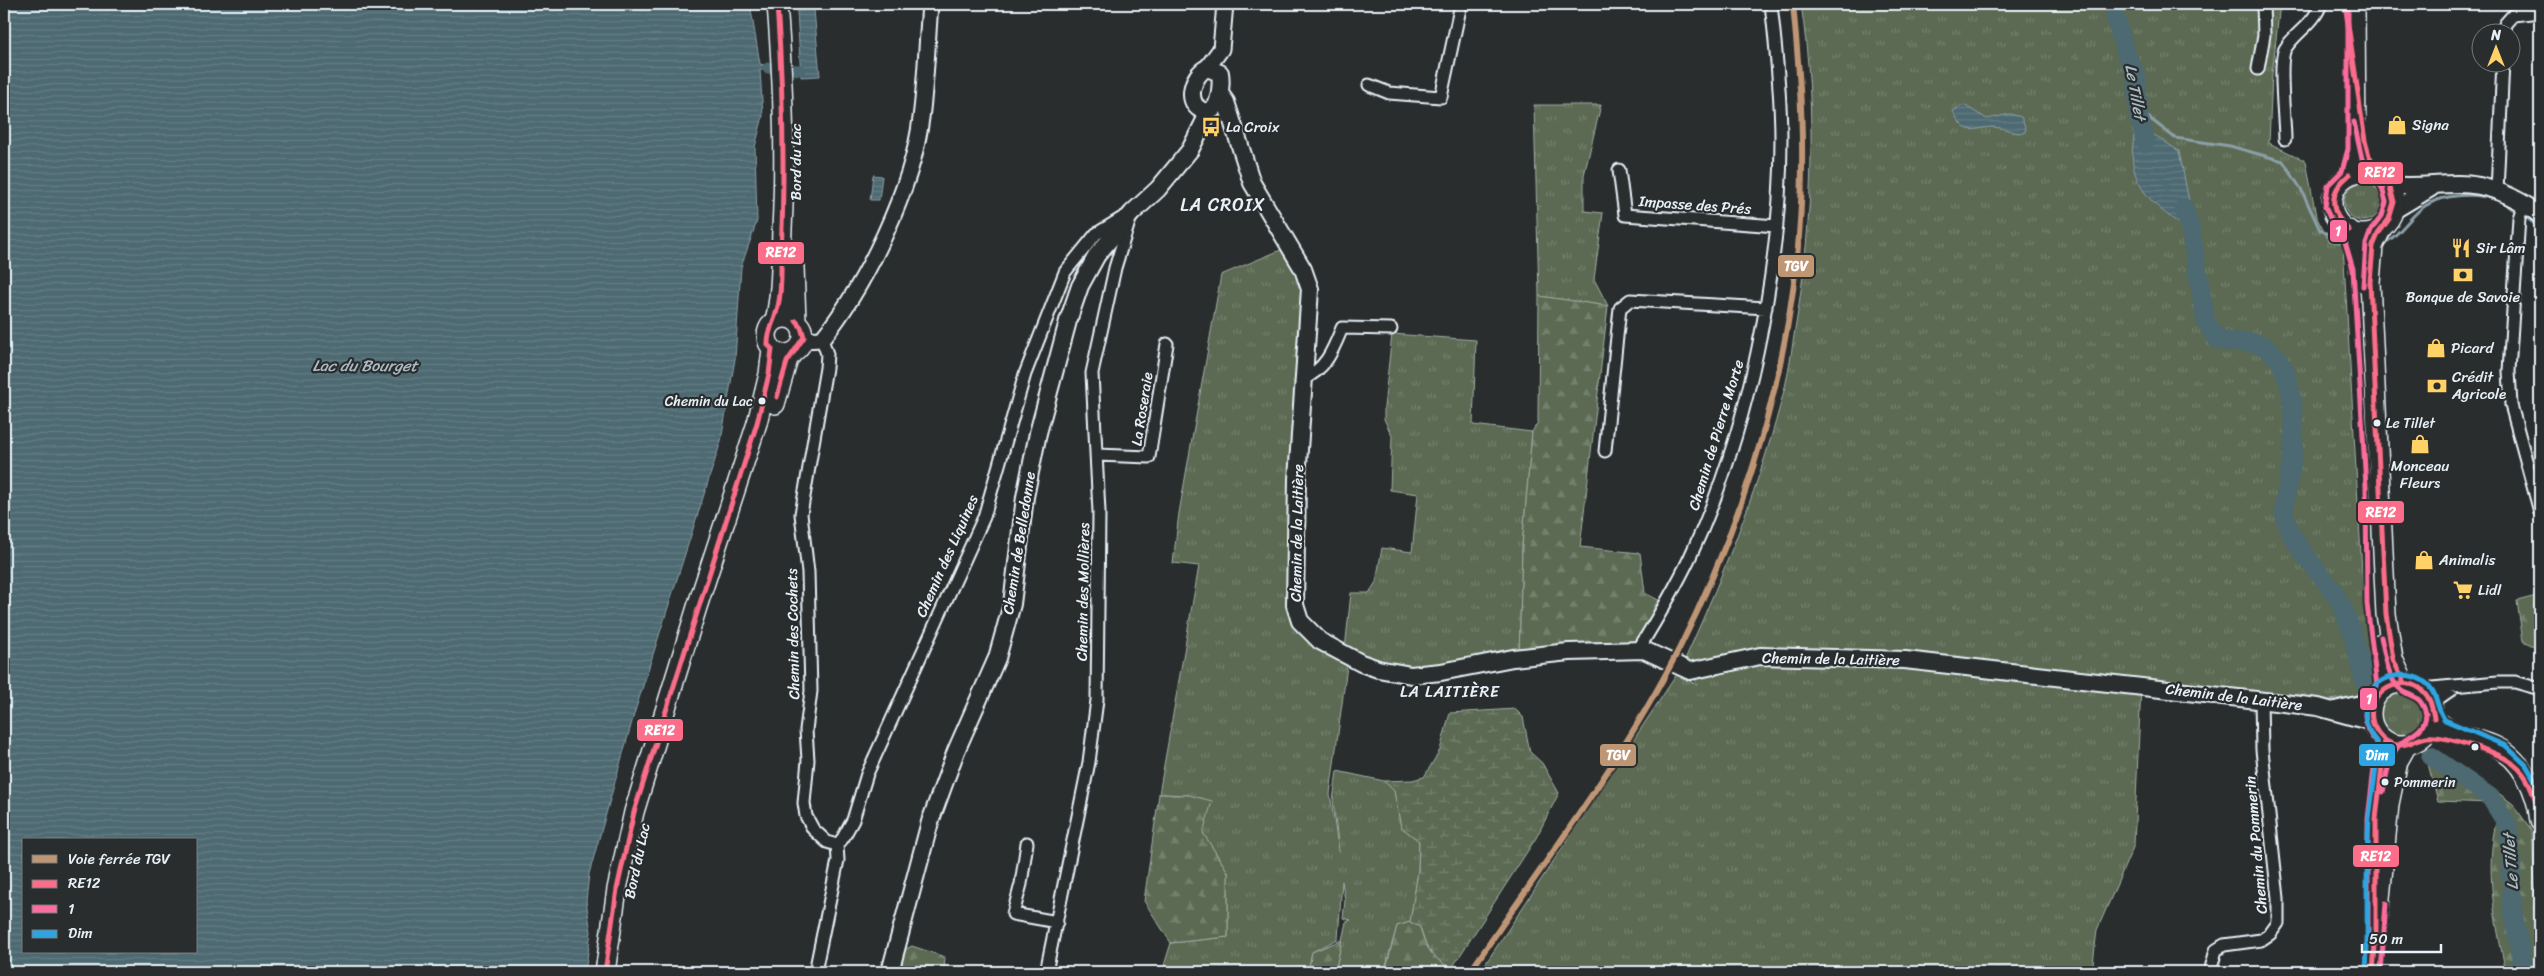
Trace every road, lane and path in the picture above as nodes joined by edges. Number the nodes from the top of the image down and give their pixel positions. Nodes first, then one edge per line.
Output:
1 (777, 4) edge
2 (790, 4) edge
3 (930, 4) edge
4 (1225, 4) edge
5 (1461, 4) edge
6 (1771, 4) edge
7 (2263, 4) edge
8 (2321, 4) edge
9 (2345, 4) edge
10 (2355, 4) edge
11 (2540, 12) edge
12 (2507, 22) edge
13 (2355, 59) junction
14 (788, 69) junction
15 (2258, 69) dead end
16 (1214, 70) junction
17 (2503, 72) edge
18 (1369, 86) dead end
19 (2358, 99) junction
20 (1211, 105) junction
21 (2285, 139) dead end
22 (1619, 170) dead end
23 (2349, 175) junction
24 (2385, 182) junction
25 (2435, 186) junction
26 (2497, 191) junction
27 (2521, 210) junction
28 (1132, 213) junction
29 (2540, 215) edge
30 (2388, 218) junction
31 (1777, 226) junction
32 (2349, 230) junction
33 (1766, 308) junction
34 (775, 321) junction
35 (796, 321) junction
36 (1391, 330) dead end
37 (822, 340) junction
38 (1167, 344) dead end
39 (798, 346) junction
40 (772, 349) junction
41 (1303, 380) junction
42 (1605, 451) dead end
43 (1097, 455) junction
44 (2540, 512) edge
45 (1641, 650) junction
46 (2455, 687) junction
47 (2540, 689) edge
48 (2379, 695) junction
49 (2423, 698) junction
50 (2261, 700) junction
51 (2333, 711) junction
52 (2372, 722) junction
53 (2385, 740) junction
54 (2415, 741) junction
55 (2510, 758) junction
56 (2540, 820) edge
57 (1027, 843) dead end
58 (837, 844) junction
59 (1057, 922) junction
60 (2376, 932) junction
61 (605, 972) edge
62 (618, 972) edge
63 (815, 972) edge
64 (890, 972) edge
65 (1046, 972) edge
66 (2210, 972) edge
67 (2373, 972) edge

1 - 14 main road, Bord du Lac
2 - 14 main road, Bord du Lac
3 - 37 street
4 - 16 street
5 - 18 street
6 - 31 street, Chemin de Pierre Morte
7 - 15 street
8 - 21 street
9 - 13 main road
10 - 13 main road
11 - 12 street
13 - 19 main road
14 - 34 main road, Bord du Lac
14 - 35 main road, Bord du Lac
16 - 20 main road
16 - 20 main road
17 - 26 street
19 - 23 main road
19 - 24 main road
20 - 28 main road, Chemin de Belledonne
20 - 41 main road, Chemin de la Laitière
22 - 31 street, Impasse des Prés
23 - 24 main road
23 - 32 main road
24 - 25 main road
24 - 30 main road
25 - 26 main road
25 - 30 main road
26 - 27 main road
27 - 29 main road
27 - 44 street
28 - 43 street, Chemin des Mollières
28 - 58 street, Chemin des Liquines
28 - 64 main road, Chemin de Belledonne
30 - 32 main road
30 - 49 main road
31 - 33 street, Chemin de Pierre Morte
32 - 48 main road
33 - 42 street
33 - 45 street, Chemin de Pierre Morte
34 - 35 main road
34 - 40 main road
35 - 39 main road
36 - 41 street
37 - 39 street
37 - 58 street, Chemin des Cochets
38 - 43 street, La Roseraie
39 - 40 main road
39 - 62 main road, Bord du Lac
40 - 61 main road, Bord du Lac
41 - 45 main road, Chemin de la Laitière
43 - 59 street, Chemin des Mollières
45 - 50 main road, Chemin de la Laitière
46 - 47 street
46 - 49 street
46 - 49 street
48 - 49 main road
48 - 51 main road, Chemin de la Laitière
48 - 52 main road
49 - 54 main road
49 - 55 main road
50 - 51 main road, Chemin de la Laitière
50 - 66 street, Chemin du Pommerin
51 - 52 main road, Chemin de la Laitière
52 - 53 main road
53 - 54 main road
53 - 60 main road
54 - 55 main road
54 - 60 main road
55 - 56 main road
57 - 59 street
58 - 63 street
59 - 65 street, Chemin des Mollières
60 - 67 main road

